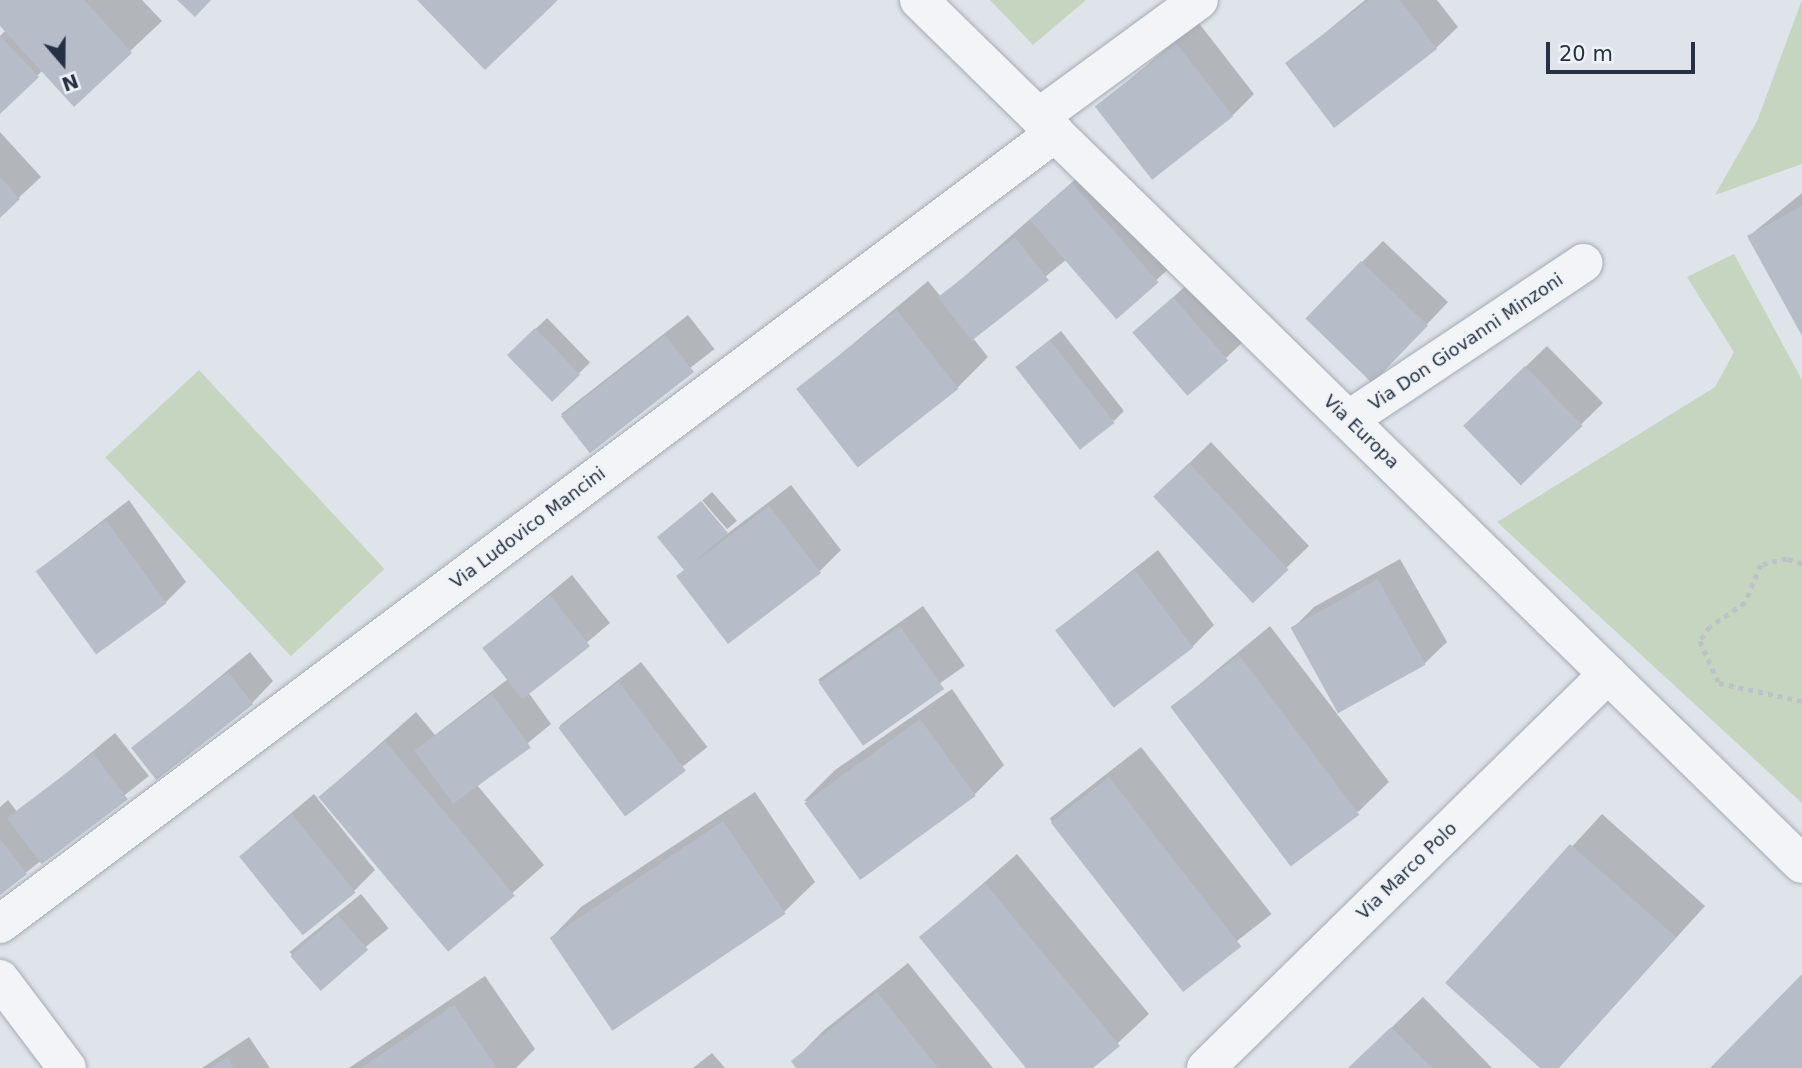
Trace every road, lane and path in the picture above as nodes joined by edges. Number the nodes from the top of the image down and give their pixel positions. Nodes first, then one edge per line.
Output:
1 (919, 0) edge
2 (1199, 0) edge
3 (1047, 125) junction
4 (1583, 263) dead end
5 (1348, 420) junction
6 (1802, 564) edge
7 (1608, 674) junction
8 (1802, 701) edge
9 (1802, 864) edge
10 (0, 924) edge
11 (0, 979) edge
12 (67, 1068) edge
13 (1206, 1068) edge

1 - 3 street, Via Europa
2 - 3 street, Via Ludovico Mancini
3 - 5 street, Via Europa
3 - 10 street, Via Ludovico Mancini
4 - 5 street, Via Don Giovanni Minzoni
5 - 7 street, Via Europa
6 - 8 path
7 - 9 street, Via Europa
7 - 13 street, Via Marco Polo
11 - 12 street

